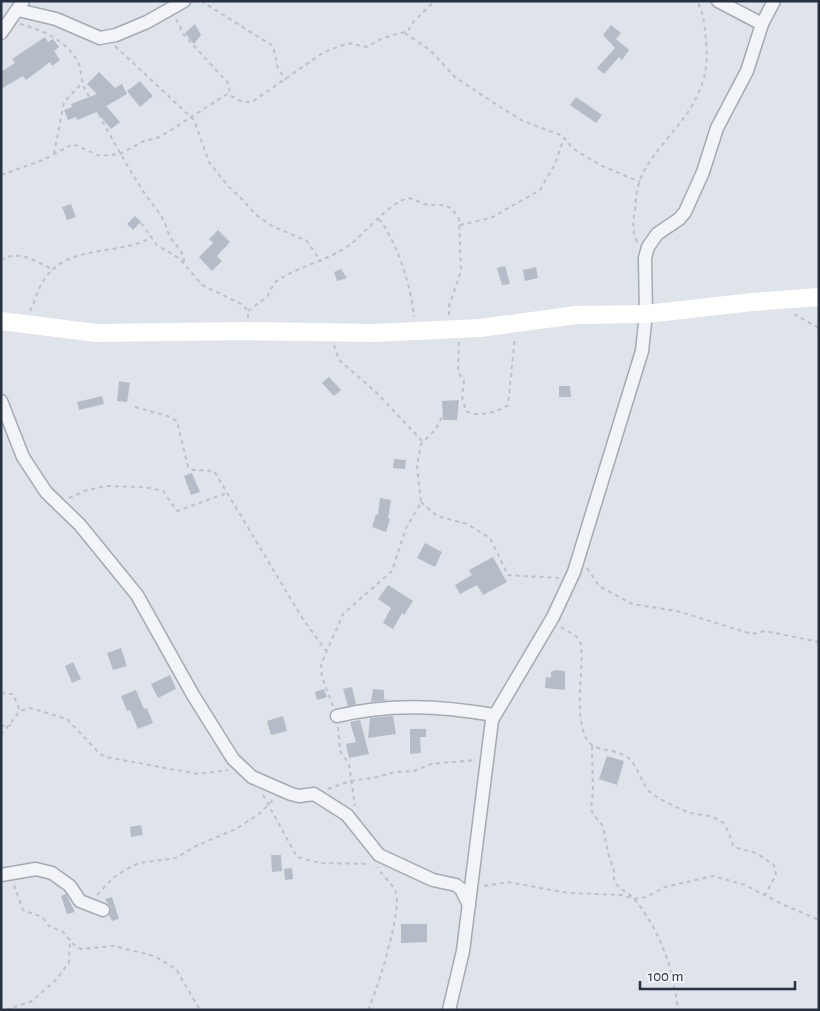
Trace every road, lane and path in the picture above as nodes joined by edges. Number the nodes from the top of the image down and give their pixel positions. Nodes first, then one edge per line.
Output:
1 (184, 1) edge
2 (201, 1) edge
3 (435, 1) edge
4 (697, 1) edge
5 (718, 1) edge
6 (774, 1) edge
7 (20, 6) edge
8 (170, 10) junction
9 (10, 22) junction
10 (762, 24) junction
11 (404, 32) junction
12 (1, 33) edge
13 (100, 38) junction
14 (286, 80) junction
15 (83, 82) junction
16 (230, 94) junction
17 (190, 117) junction
18 (564, 138) junction
19 (120, 154) junction
20 (54, 155) junction
21 (1, 175) edge
22 (640, 182) junction
23 (379, 219) junction
24 (141, 224) dead end
25 (460, 225) junction
26 (152, 237) junction
27 (645, 258) junction
28 (1, 260) edge
29 (321, 262) junction
30 (184, 263) junction
31 (54, 270) junction
32 (819, 297) edge
33 (770, 301) junction
34 (248, 311) junction
35 (646, 314) junction
36 (1, 321) edge
37 (516, 322) junction
38 (23, 324) junction
39 (819, 328) edge
40 (246, 330) junction
41 (452, 330) junction
42 (332, 332) junction
43 (416, 332) junction
44 (1, 401) edge
45 (134, 408) dead end
46 (442, 417) dead end
47 (422, 441) junction
48 (227, 494) junction
49 (52, 501) junction
50 (421, 502) junction
51 (580, 555) junction
52 (571, 579) junction
53 (550, 622) junction
54 (819, 642) edge
55 (326, 650) junction
56 (1, 692) edge
57 (20, 711) junction
58 (338, 716) junction
59 (494, 716) junction
60 (11, 725) junction
61 (1, 726) edge
62 (1, 735) edge
63 (592, 746) junction
64 (486, 759) junction
65 (231, 770) dead end
66 (352, 781) junction
67 (314, 794) junction
68 (296, 796) junction
69 (269, 803) junction
70 (355, 826) junction
71 (377, 863) junction
72 (382, 863) dead end
73 (6, 874) edge
74 (472, 888) junction
75 (765, 895) junction
76 (634, 899) junction
77 (83, 903) junction
78 (470, 905) junction
79 (103, 910) dead end
80 (819, 920) edge
81 (69, 938) junction
82 (6, 1010) edge
83 (200, 1010) edge
84 (368, 1010) edge
85 (449, 1010) edge
86 (678, 1010) edge

1 - 8 street
2 - 14 path
3 - 11 path
4 - 22 path
5 - 10 street
6 - 10 street
7 - 9 street
7 - 13 street
8 - 13 street
8 - 16 path
9 - 12 street
9 - 15 path
10 - 27 street
11 - 14 path
11 - 18 path
13 - 17 path
14 - 16 path
15 - 19 path
15 - 20 path
16 - 17 path
17 - 19 path
17 - 29 path
18 - 22 path
18 - 25 path
19 - 20 path
19 - 30 path
20 - 21 path
22 - 27 path
23 - 25 path
23 - 29 path
23 - 43 path
24 - 26 path
25 - 41 path
26 - 30 path
26 - 31 path
27 - 35 street
28 - 31 path
29 - 34 path
30 - 34 path
31 - 38 path
32 - 33 main road
33 - 35 main road
33 - 39 path
34 - 40 path
35 - 37 main road
35 - 51 street
36 - 38 main road
37 - 41 main road
37 - 41 path
38 - 40 main road
40 - 42 main road
41 - 43 main road
42 - 43 main road
42 - 47 path
44 - 49 street
45 - 48 path
46 - 47 path
47 - 50 path
48 - 49 path
48 - 55 path
49 - 68 street
50 - 52 path
50 - 55 path
51 - 52 street
51 - 54 path
52 - 53 street
53 - 59 street
53 - 63 path
55 - 58 path
56 - 57 path
57 - 60 path
57 - 65 path
58 - 59 street
58 - 66 path
59 - 64 street
60 - 61 path
60 - 62 path
63 - 75 path
63 - 76 path
64 - 66 path
64 - 74 street
66 - 67 path
66 - 70 path
67 - 68 street
67 - 70 street
68 - 69 path
69 - 71 path
69 - 77 path
70 - 78 street
71 - 72 path
71 - 84 path
73 - 77 street
73 - 81 path
74 - 76 path
74 - 78 street
75 - 76 path
75 - 80 path
76 - 86 path
77 - 79 street
78 - 85 street
81 - 82 path
81 - 83 path

